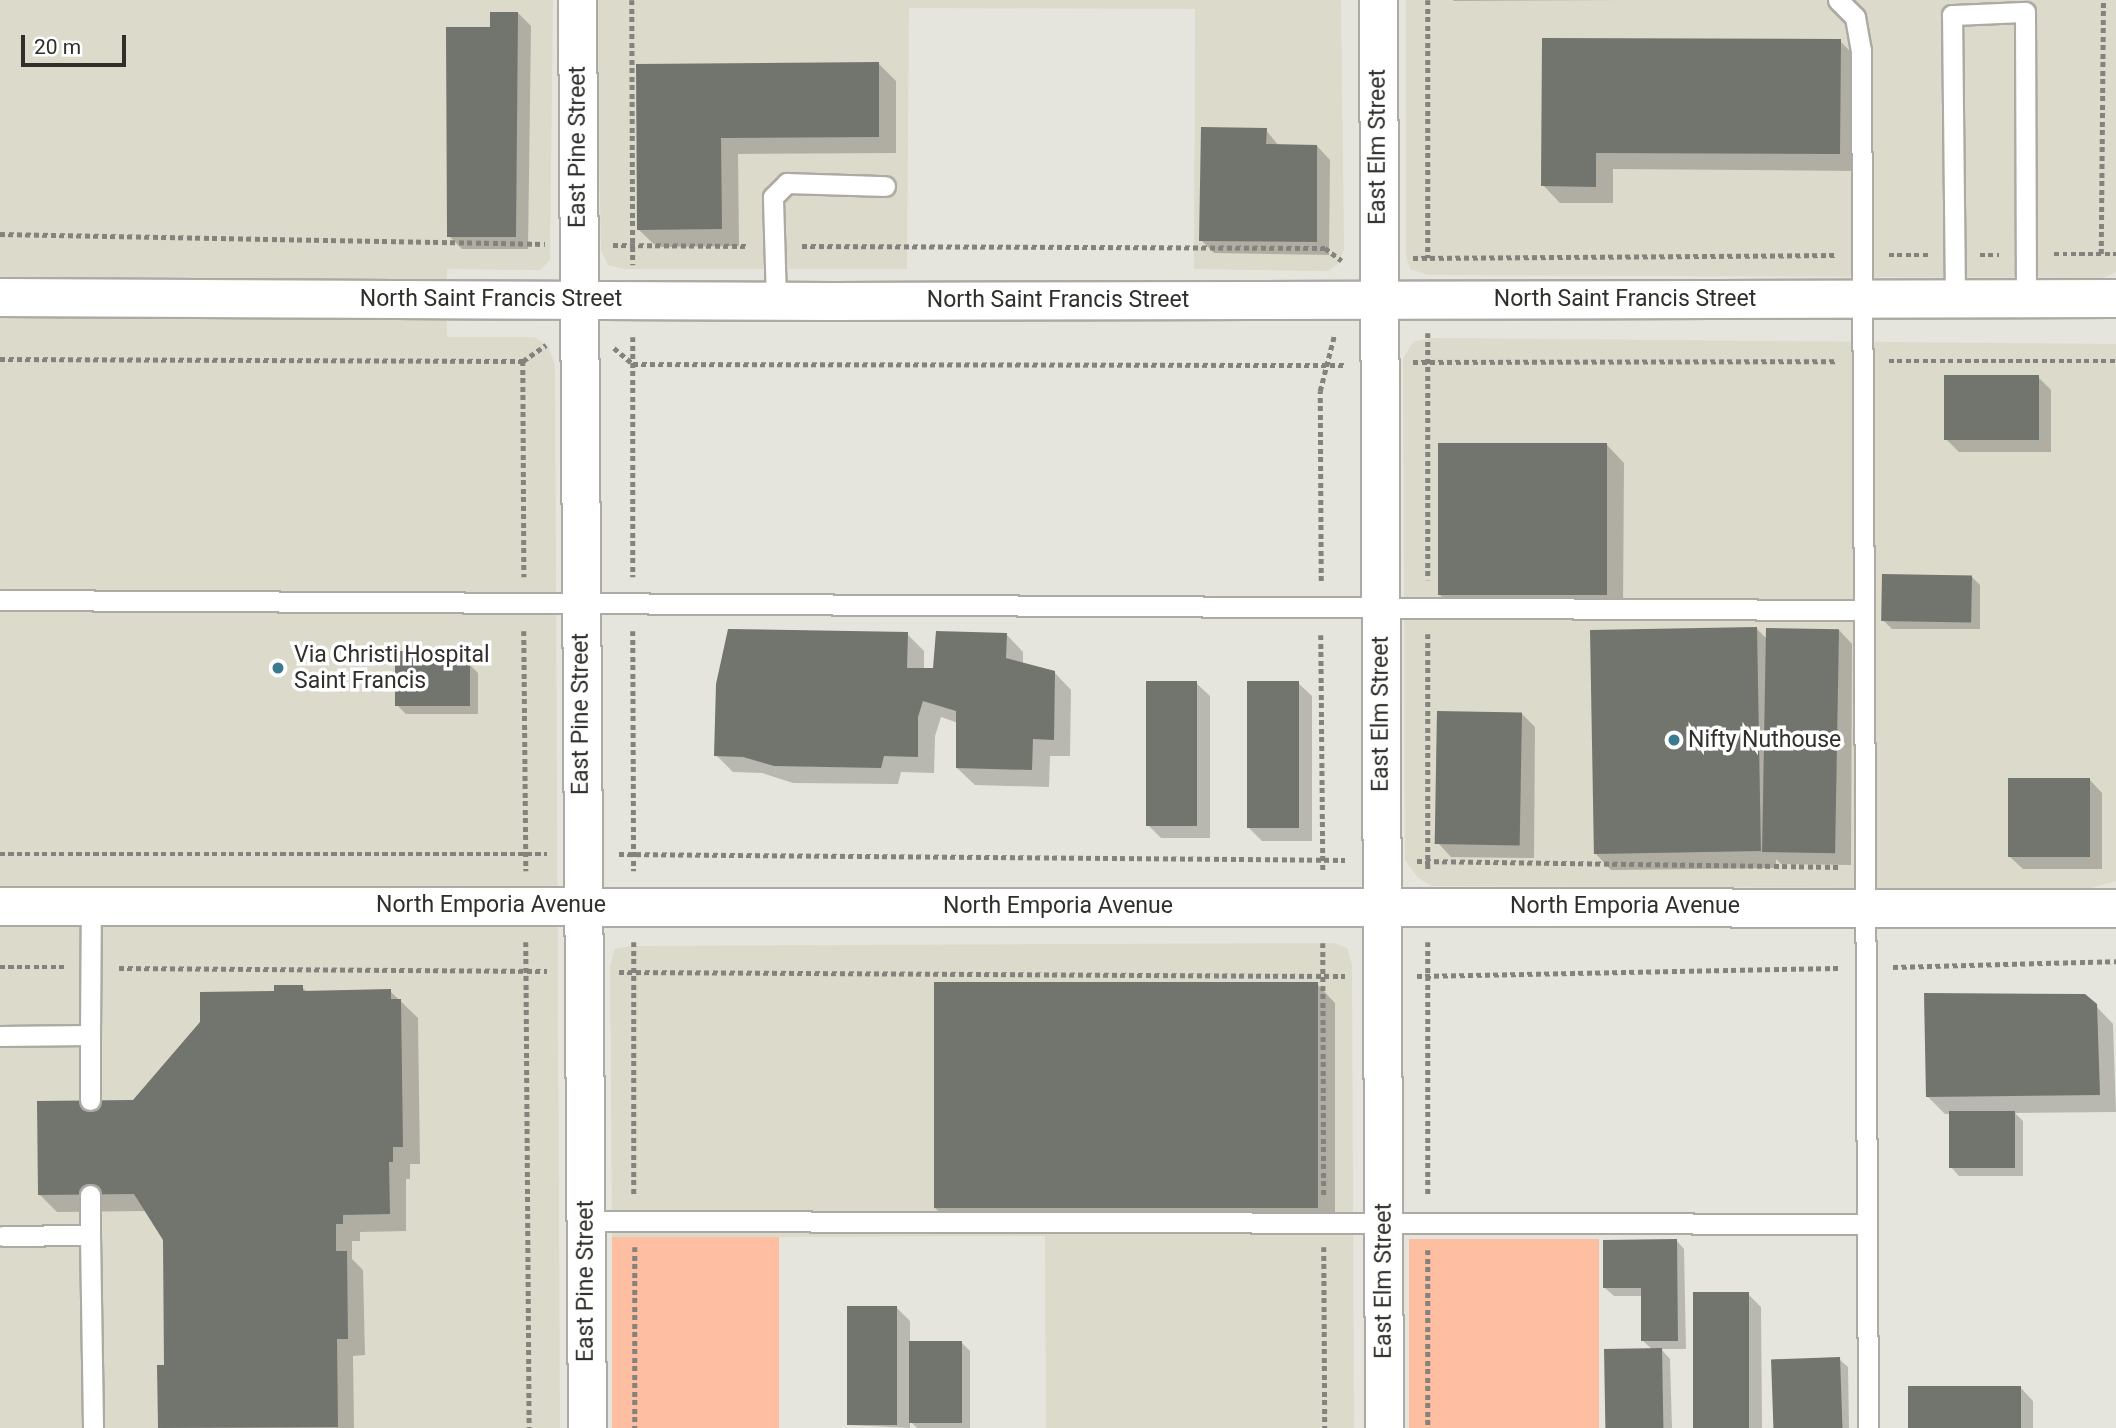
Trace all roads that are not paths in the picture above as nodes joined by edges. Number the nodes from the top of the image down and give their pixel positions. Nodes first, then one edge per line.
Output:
1 (576, 0) edge
2 (1378, 0) edge
3 (1385, 0) edge
4 (1838, 0) edge
5 (885, 186) dead end
6 (0, 296) edge
7 (1862, 298) junction
8 (1955, 298) junction
9 (2026, 298) junction
10 (2116, 298) edge
11 (579, 299) junction
12 (1378, 299) junction
13 (776, 300) junction
14 (0, 600) edge
15 (581, 604) junction
16 (1380, 610) junction
17 (1862, 610) junction
18 (582, 905) junction
19 (0, 906) edge
20 (91, 906) junction
21 (1382, 906) junction
22 (1866, 907) junction
23 (2116, 908) edge
24 (89, 1035) junction
25 (0, 1036) edge
26 (89, 1100) dead end
27 (89, 1195) dead end
28 (585, 1221) junction
29 (1384, 1223) junction
30 (1867, 1224) junction
31 (90, 1235) junction
32 (3, 1236) dead end
33 (93, 1428) edge
34 (587, 1428) edge
35 (1384, 1428) edge
36 (1868, 1428) edge

1 - 11 street, East Pine Street
2 - 3 lane
2 - 12 street, East Elm Street
4 - 7 lane
5 - 13 lane
6 - 11 street, North Saint Francis Street
7 - 8 street, North Saint Francis Street
7 - 12 street, North Saint Francis Street
7 - 17 lane
8 - 9 street, North Saint Francis Street
8 - 9 lane
9 - 10 street, North Saint Francis Street
11 - 13 street, North Saint Francis Street
11 - 15 street, East Pine Street
12 - 13 street, North Saint Francis Street
12 - 16 street, East Elm Street
14 - 15 lane
15 - 16 lane
15 - 18 street, East Pine Street
16 - 17 lane
16 - 21 street, East Elm Street
17 - 22 lane
18 - 20 street, North Emporia Avenue
18 - 21 street, North Emporia Avenue
18 - 28 street, East Pine Street
19 - 20 street, North Emporia Avenue
20 - 24 lane
21 - 22 street, North Emporia Avenue
21 - 29 street, East Elm Street
22 - 23 street, North Emporia Avenue
22 - 30 lane
24 - 25 lane
24 - 26 lane
27 - 31 lane
28 - 29 lane
28 - 34 street, East Pine Street
29 - 30 lane
29 - 35 street, East Elm Street
30 - 36 lane
31 - 32 lane
31 - 33 lane

